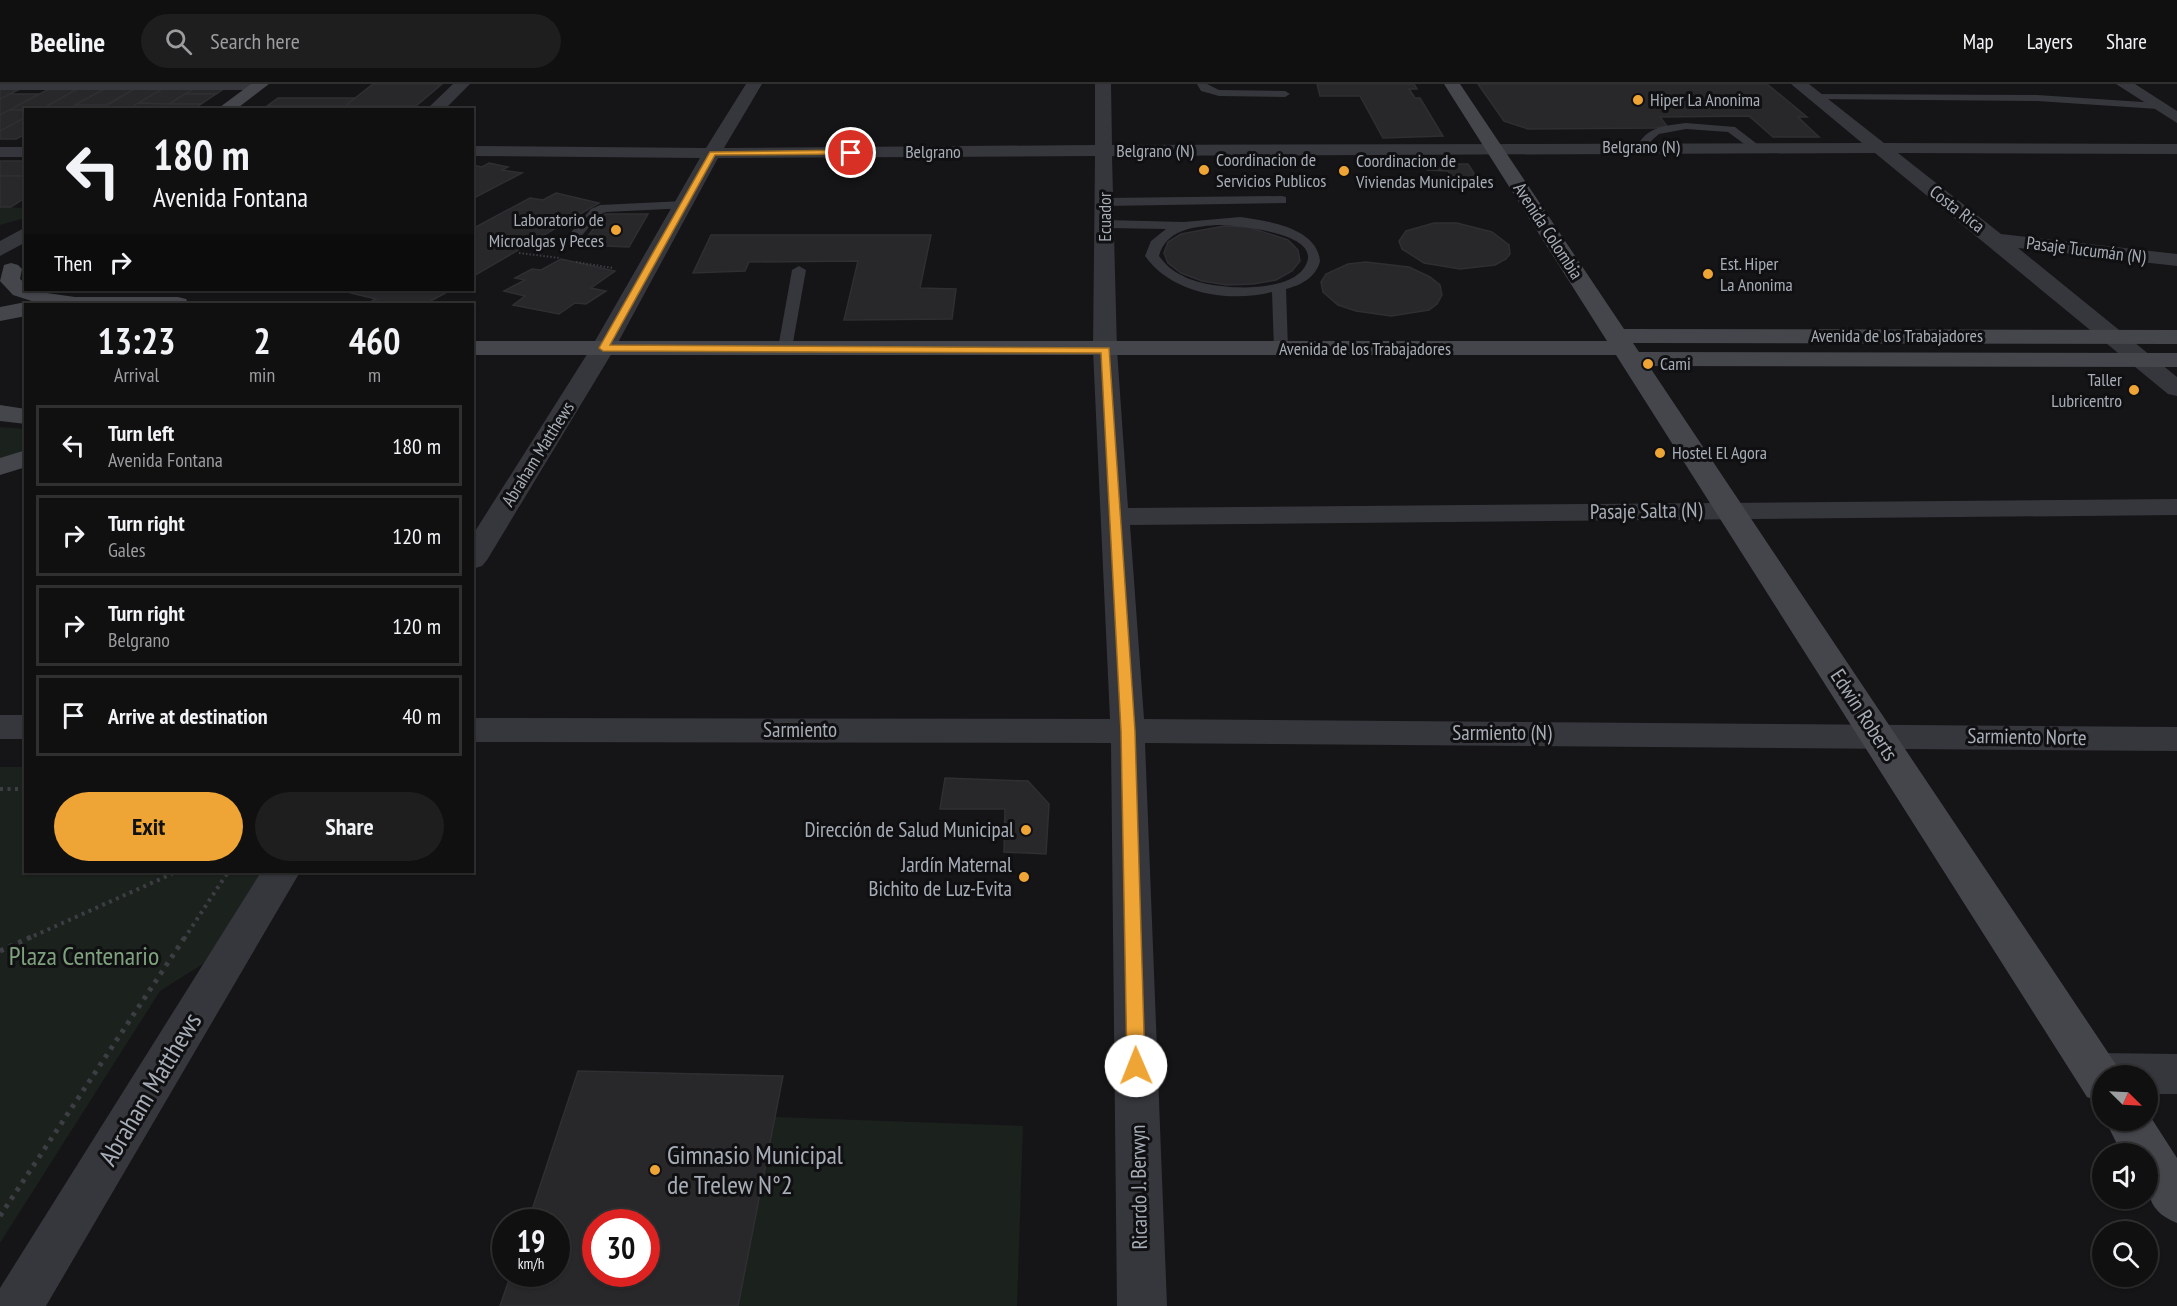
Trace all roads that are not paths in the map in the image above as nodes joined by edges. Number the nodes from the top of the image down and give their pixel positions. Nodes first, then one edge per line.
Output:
1 (278, 84) edge
2 (462, 84) edge
3 (754, 84) edge
4 (1103, 84) edge
5 (1202, 84) edge
6 (1452, 84) edge
7 (1799, 84) edge
8 (2124, 84) edge
9 (0, 85) edge
10 (260, 85) edge
11 (1285, 94) dead end
12 (1816, 97) junction
13 (2158, 106) junction
14 (227, 108) edge
15 (244, 108) edge
16 (436, 108) edge
17 (2177, 118) edge
18 (1494, 148) junction
19 (1880, 148) junction
20 (2177, 149) edge
21 (474, 151) edge
22 (1105, 151) junction
23 (0, 152) edge
24 (24, 152) edge
25 (712, 153) junction
26 (1282, 200) dead end
27 (1105, 202) junction
28 (684, 205) junction
29 (1105, 224) junction
30 (1191, 225) junction
31 (0, 229) edge
32 (24, 236) edge
33 (574, 236) dead end
34 (1995, 239) junction
35 (2177, 260) edge
36 (9, 263) edge
37 (799, 270) dead end
38 (1279, 287) junction
39 (62, 303) edge
40 (24, 309) edge
41 (0, 314) edge
42 (2113, 337) junction
43 (2177, 337) edge
44 (474, 348) edge
45 (603, 348) junction
46 (785, 348) junction
47 (1624, 348) junction
48 (1281, 349) junction
49 (1105, 350) junction
50 (2141, 360) junction
51 (2177, 360) edge
52 (2177, 389) edge
53 (0, 413) edge
54 (24, 417) edge
55 (24, 459) edge
56 (0, 467) edge
57 (2177, 507) edge
58 (1730, 510) junction
59 (1114, 517) junction
60 (474, 557) edge
61 (0, 727) edge
62 (24, 727) edge
63 (474, 730) edge
64 (1128, 731) junction
65 (1877, 735) junction
66 (2177, 739) edge
67 (280, 873) edge
68 (2092, 1066) edge
69 (2177, 1074) edge
70 (2158, 1075) edge
71 (2158, 1170) edge
72 (2177, 1200) edge
73 (18, 1306) edge
74 (1142, 1306) edge

1 - 15 street
2 - 16 street
3 - 25 street, Abraham Matthews
4 - 22 street, Ecuador
5 - 11 lane
6 - 18 street, Avenida Colombia
7 - 12 street, Costa Rica
8 - 13 street
9 - 10 street
10 - 14 street
12 - 13 lane
12 - 19 street, Costa Rica
13 - 17 street
18 - 19 street, Belgrano (N)
18 - 22 street, Belgrano (N)
18 - 47 street, Avenida Colombia
19 - 20 street, Belgrano (N)
19 - 34 street, Costa Rica
21 - 25 street, Belgrano
22 - 25 street, Belgrano
22 - 27 street, Ecuador
23 - 24 street
25 - 28 street, Abraham Matthews
26 - 27 lane
27 - 29 street, Ecuador
28 - 33 lane
28 - 45 street, Abraham Matthews
29 - 30 lane
29 - 49 street, Ecuador
30 - 38 lane
30 - 38 lane
31 - 32 street
32 - 36 street
34 - 35 street, Pasaje Tucumán (N)
34 - 42 street, Costa Rica
36 - 39 street
37 - 46 lane
38 - 48 lane
40 - 41 street
42 - 43 street, Avenida de los Trabajadores
42 - 47 street, Avenida de los Trabajadores
42 - 50 street, Costa Rica
44 - 45 street, Avenida de los Trabajadores
45 - 46 street, Avenida de los Trabajadores
45 - 60 street, Abraham Matthews
46 - 49 street, Avenida de los Trabajadores
47 - 48 street, Avenida de los Trabajadores
47 - 50 street, Avenida de los Trabajadores
47 - 58 street, Edwin Roberts
48 - 49 street, Avenida de los Trabajadores
49 - 59 street, Ricardo J. Berwyn
50 - 51 street, Avenida de los Trabajadores
50 - 52 street, Costa Rica
53 - 54 street
55 - 56 street
57 - 58 street, Pasaje Salta (N)
58 - 59 street, Pasaje Salta (N)
58 - 65 street, Edwin Roberts
59 - 64 street, Ricardo J. Berwyn
61 - 62 street
63 - 64 street, Sarmiento
64 - 65 street, Sarmiento (N)
64 - 74 street, Ricardo J. Berwyn
65 - 66 street, Sarmiento Norte
65 - 68 street, Edwin Roberts
67 - 73 street, Abraham Matthews
69 - 70 street
71 - 72 street

